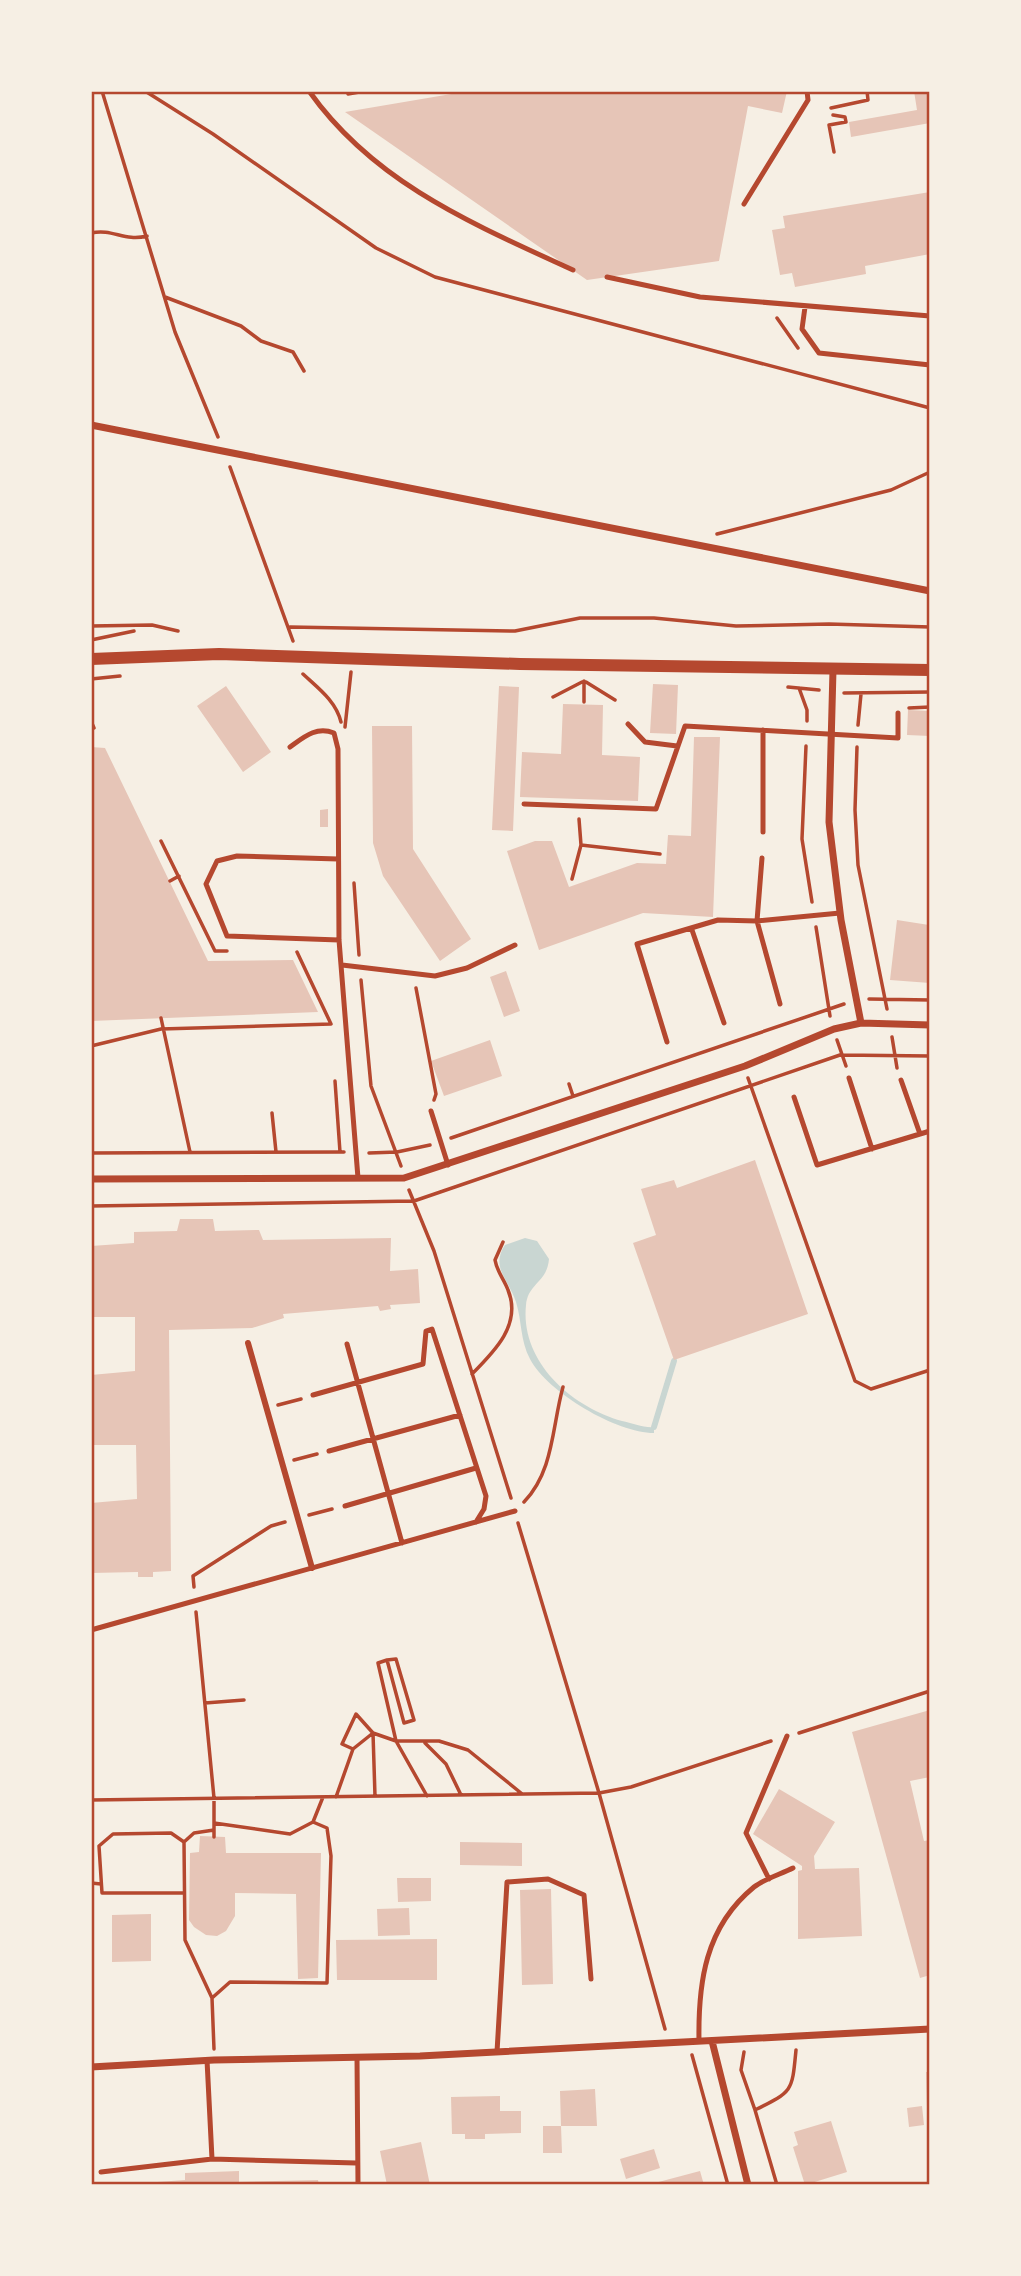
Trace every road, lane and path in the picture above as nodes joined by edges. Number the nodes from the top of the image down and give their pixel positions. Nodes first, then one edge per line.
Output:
1 (102, 91) edge
2 (145, 91) edge
3 (309, 91) edge
4 (365, 91) edge
5 (807, 91) edge
6 (867, 91) edge
7 (348, 94) dead end
8 (831, 108) dead end
9 (833, 116) dead end
10 (834, 152) dead end
11 (744, 204) dead end
12 (91, 233) edge
13 (147, 236) junction
14 (573, 270) dead end
15 (607, 277) dead end
16 (165, 297) junction
17 (806, 307) junction
18 (930, 316) edge
19 (930, 365) edge
20 (304, 371) dead end
21 (930, 408) edge
22 (91, 425) edge
23 (224, 452) junction
24 (930, 472) edge
25 (681, 543) junction
26 (930, 591) edge
27 (91, 626) edge
28 (289, 627) junction
29 (930, 627) edge
30 (134, 631) dead end
31 (120, 635) junction
32 (171, 637) dead end
33 (91, 640) edge
34 (127, 641) dead end
35 (297, 656) junction
36 (91, 659) edge
37 (352, 667) dead end
38 (834, 670) junction
39 (930, 670) edge
40 (584, 681) junction
41 (799, 687) dead end
42 (861, 694) dead end
43 (553, 697) dead end
44 (615, 700) dead end
45 (584, 702) dead end
46 (898, 713) dead end
47 (91, 721) edge
48 (628, 724) dead end
49 (94, 728) dead end
50 (764, 730) junction
51 (806, 733) junction
52 (344, 734) dead end
53 (831, 734) junction
54 (858, 736) junction
55 (677, 746) junction
56 (290, 747) dead end
57 (524, 804) dead end
58 (578, 806) junction
59 (762, 832) dead end
60 (581, 845) junction
61 (660, 854) dead end
62 (762, 858) dead end
63 (338, 859) junction
64 (179, 876) dead end
65 (572, 879) dead end
66 (170, 881) dead end
67 (840, 913) junction
68 (814, 917) junction
69 (757, 921) junction
70 (692, 930) junction
71 (339, 940) junction
72 (514, 945) dead end
73 (342, 965) junction
74 (413, 975) junction
75 (885, 999) junction
76 (930, 1000) edge
77 (858, 1001) junction
78 (780, 1004) dead end
79 (827, 1008) junction
80 (161, 1018) dead end
81 (724, 1023) dead end
82 (861, 1023) junction
83 (890, 1024) junction
84 (930, 1025) edge
85 (162, 1029) junction
86 (834, 1029) junction
87 (331, 1034) dead end
88 (667, 1042) dead end
89 (91, 1045) edge
90 (840, 1055) dead end
91 (894, 1055) dead end
92 (745, 1066) junction
93 (335, 1077) dead end
94 (849, 1078) dead end
95 (901, 1080) dead end
96 (569, 1084) dead end
97 (573, 1096) junction
98 (794, 1097) dead end
99 (430, 1111) joint
100 (272, 1113) dead end
101 (930, 1131) edge
102 (920, 1134) junction
103 (440, 1142) junction
104 (872, 1149) junction
105 (276, 1152) junction
106 (340, 1152) junction
107 (91, 1153) edge
108 (190, 1153) junction
109 (353, 1153) junction
110 (448, 1165) junction
111 (358, 1178) junction
112 (91, 1179) edge
113 (503, 1242) dead end
114 (248, 1343) dead end
115 (347, 1344) dead end
116 (930, 1370) edge
117 (472, 1374) dead end
118 (358, 1382) junction
119 (562, 1387) dead end
120 (313, 1395) joint
121 (266, 1408) junction
122 (460, 1415) junction
123 (373, 1439) junction
124 (329, 1451) joint
125 (282, 1463) junction
126 (476, 1468) junction
127 (388, 1493) junction
128 (345, 1506) joint
129 (514, 1511) joint
130 (298, 1518) junction
131 (476, 1522) junction
132 (402, 1543) junction
133 (312, 1568) junction
134 (195, 1601) junction
135 (91, 1630) edge
136 (387, 1660) junction
137 (930, 1691) edge
138 (244, 1700) dead end
139 (205, 1703) junction
140 (404, 1723) junction
141 (393, 1727) junction
142 (373, 1733) junction
143 (787, 1736) junction
144 (396, 1741) junction
145 (424, 1741) junction
146 (353, 1749) junction
147 (523, 1794) junction
148 (461, 1795) junction
149 (375, 1796) junction
150 (427, 1796) junction
151 (323, 1797) junction
152 (336, 1797) junction
153 (214, 1798) junction
154 (91, 1800) edge
155 (313, 1822) junction
156 (214, 1823) junction
157 (214, 1830) junction
158 (214, 1837) dead end
159 (184, 1842) junction
160 (793, 1868) dead end
161 (769, 1879) junction
162 (91, 1884) edge
163 (101, 1884) junction
164 (184, 1893) junction
165 (591, 1979) dead end
166 (212, 1998) junction
167 (930, 2029) edge
168 (798, 2036) junction
169 (699, 2041) junction
170 (712, 2041) junction
171 (744, 2048) dead end
172 (690, 2049) dead end
173 (497, 2052) junction
174 (357, 2057) junction
175 (211, 2060) junction
176 (91, 2067) edge
177 (755, 2110) junction
178 (212, 2159) junction
179 (356, 2162) junction
180 (101, 2172) dead end
181 (358, 2185) edge
182 (728, 2185) edge
183 (748, 2185) edge
184 (777, 2185) edge

1 - 13 path
2 - 21 path
3 - 14 lane
4 - 7 path
5 - 11 lane
6 - 8 path
9 - 10 path
12 - 13 path
13 - 16 path
15 - 17 lane
16 - 20 path
16 - 23 path
17 - 18 lane
17 - 19 lane
22 - 23 street
23 - 25 street
23 - 28 path
24 - 25 path
25 - 26 street
27 - 32 path
28 - 29 path
28 - 35 path
30 - 31 path
31 - 33 path
31 - 34 path
35 - 36 street
35 - 38 street
37 - 52 path
38 - 39 street
38 - 53 street
40 - 43 path
40 - 44 path
40 - 45 path
41 - 51 path
42 - 54 path
46 - 54 lane
47 - 49 path
48 - 55 lane
50 - 51 lane
50 - 55 lane
50 - 59 lane
51 - 53 lane
51 - 68 path
53 - 54 lane
53 - 67 street
54 - 75 path
55 - 58 lane
56 - 63 lane
57 - 58 lane
58 - 60 path
60 - 61 path
60 - 65 path
62 - 69 lane
63 - 71 lane
63 - 71 lane
64 - 66 path
67 - 68 lane
67 - 77 street
68 - 69 lane
68 - 79 path
69 - 70 lane
69 - 78 lane
70 - 81 lane
70 - 88 lane
71 - 73 lane
72 - 74 lane
73 - 74 lane
73 - 109 lane
74 - 99 path
75 - 76 path
75 - 77 path
75 - 83 path
77 - 79 path
77 - 82 street
79 - 86 path
79 - 97 path
80 - 85 path
82 - 83 street
82 - 86 street
83 - 84 street
83 - 91 path
85 - 87 path
85 - 89 path
85 - 108 path
86 - 90 path
86 - 92 street
92 - 110 street
92 - 116 path
93 - 106 path
94 - 104 lane
95 - 102 lane
96 - 97 path
97 - 103 path
98 - 104 lane
99 - 103 lane
100 - 105 path
101 - 102 lane
102 - 104 lane
103 - 109 path
103 - 110 lane
105 - 106 path
105 - 108 path
106 - 109 path
107 - 108 path
109 - 111 lane
110 - 111 street
111 - 112 street
113 - 117 path
114 - 121 street
115 - 118 lane
118 - 120 lane
118 - 122 lane
118 - 123 lane
119 - 129 path
120 - 121 path
121 - 125 street
122 - 123 lane
122 - 126 lane
123 - 124 lane
123 - 127 lane
124 - 125 path
125 - 130 street
126 - 127 lane
126 - 131 lane
127 - 128 lane
127 - 132 lane
128 - 130 path
129 - 131 lane
130 - 133 street
130 - 134 path
131 - 132 lane
132 - 133 lane
133 - 134 lane
134 - 135 lane
134 - 139 path
136 - 140 path
136 - 140 path
136 - 141 path
137 - 143 path
138 - 139 path
139 - 153 path
140 - 141 path
141 - 144 path
142 - 144 path
142 - 146 path
142 - 146 path
142 - 149 path
143 - 147 path
143 - 161 lane
144 - 145 path
144 - 150 path
145 - 147 path
145 - 148 path
146 - 152 path
147 - 148 path
148 - 150 path
149 - 150 path
149 - 152 path
151 - 152 path
151 - 153 path
151 - 155 path
153 - 154 path
153 - 156 path
155 - 156 path
155 - 166 path
156 - 157 path
157 - 158 path
157 - 159 path
159 - 163 path
159 - 164 path
160 - 161 lane
161 - 169 lane
162 - 163 path
163 - 164 path
164 - 166 path
165 - 173 lane
166 - 175 path
167 - 168 street
168 - 170 street
168 - 177 path
169 - 170 street
169 - 173 street
170 - 183 street
171 - 177 path
172 - 182 path
173 - 174 street
174 - 175 street
174 - 179 lane
175 - 176 street
175 - 178 lane
177 - 184 path
178 - 179 lane
178 - 180 lane
179 - 181 lane

